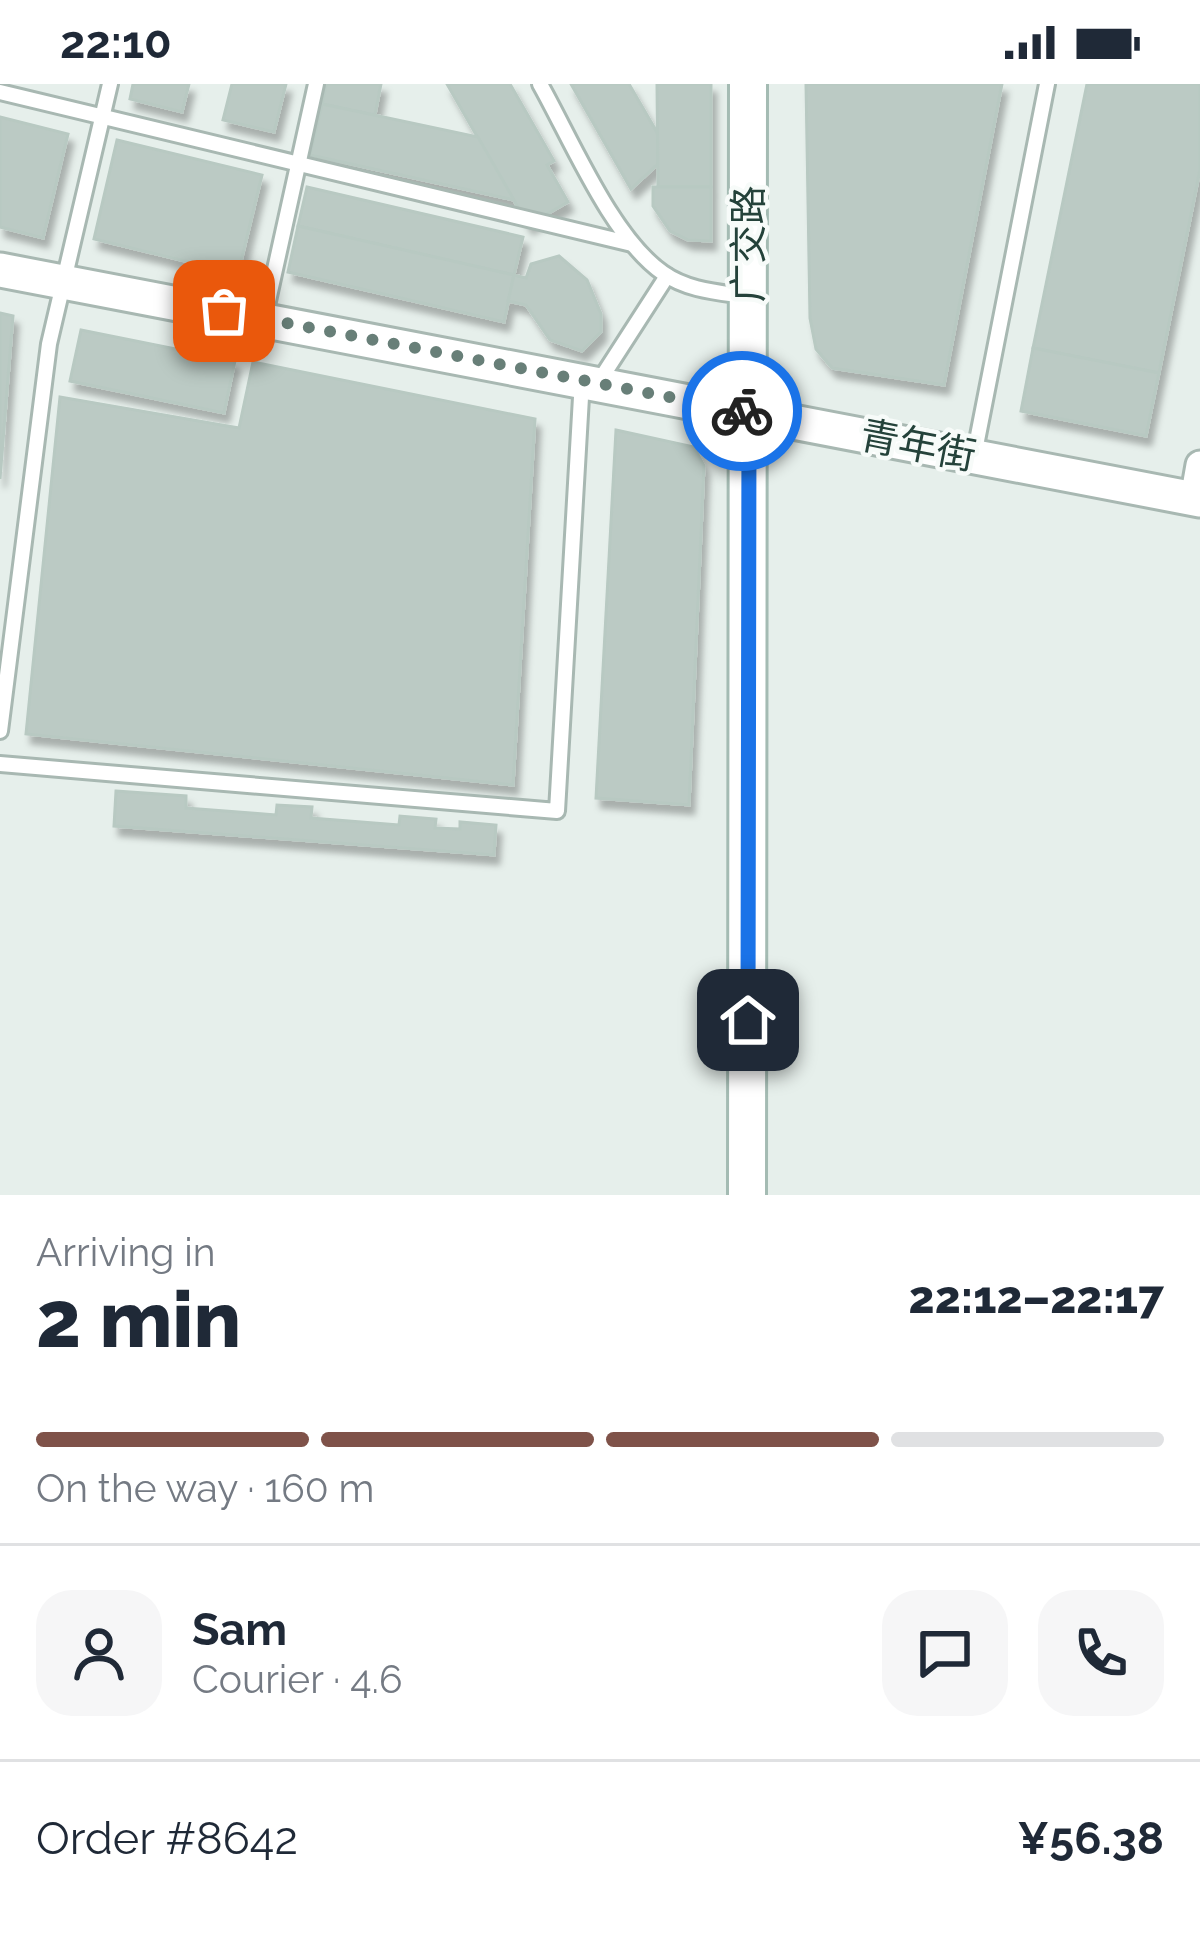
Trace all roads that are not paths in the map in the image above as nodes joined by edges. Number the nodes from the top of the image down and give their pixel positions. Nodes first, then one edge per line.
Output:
1 (110, 84) edge
2 (316, 84) edge
3 (540, 84) edge
4 (748, 84) edge
5 (1047, 84) edge
6 (0, 92) edge
7 (103, 116) junction
8 (299, 163) junction
9 (632, 244) junction
10 (0, 269) edge
11 (667, 276) junction
12 (64, 281) junction
13 (748, 297) junction
14 (264, 319) junction
15 (590, 382) junction
16 (749, 412) junction
17 (974, 456) junction
18 (1200, 465) edge
19 (1197, 500) edge
20 (0, 730) edge
21 (0, 764) edge
22 (747, 1195) edge

1 - 7 lane
2 - 8 lane
3 - 9 lane
4 - 13 main road, 广交路
5 - 17 lane
6 - 7 lane
7 - 8 lane
7 - 12 lane
8 - 9 lane
8 - 14 lane
9 - 11 lane
10 - 12 street, 青年街
11 - 13 lane
11 - 15 lane
12 - 14 street, 青年街
12 - 20 lane
13 - 16 main road, 广交路
14 - 15 street, 青年街
15 - 16 street, 青年街
15 - 21 lane
16 - 17 street, 青年街
16 - 22 main road, 广交路
17 - 19 street, 青年街
18 - 19 street

